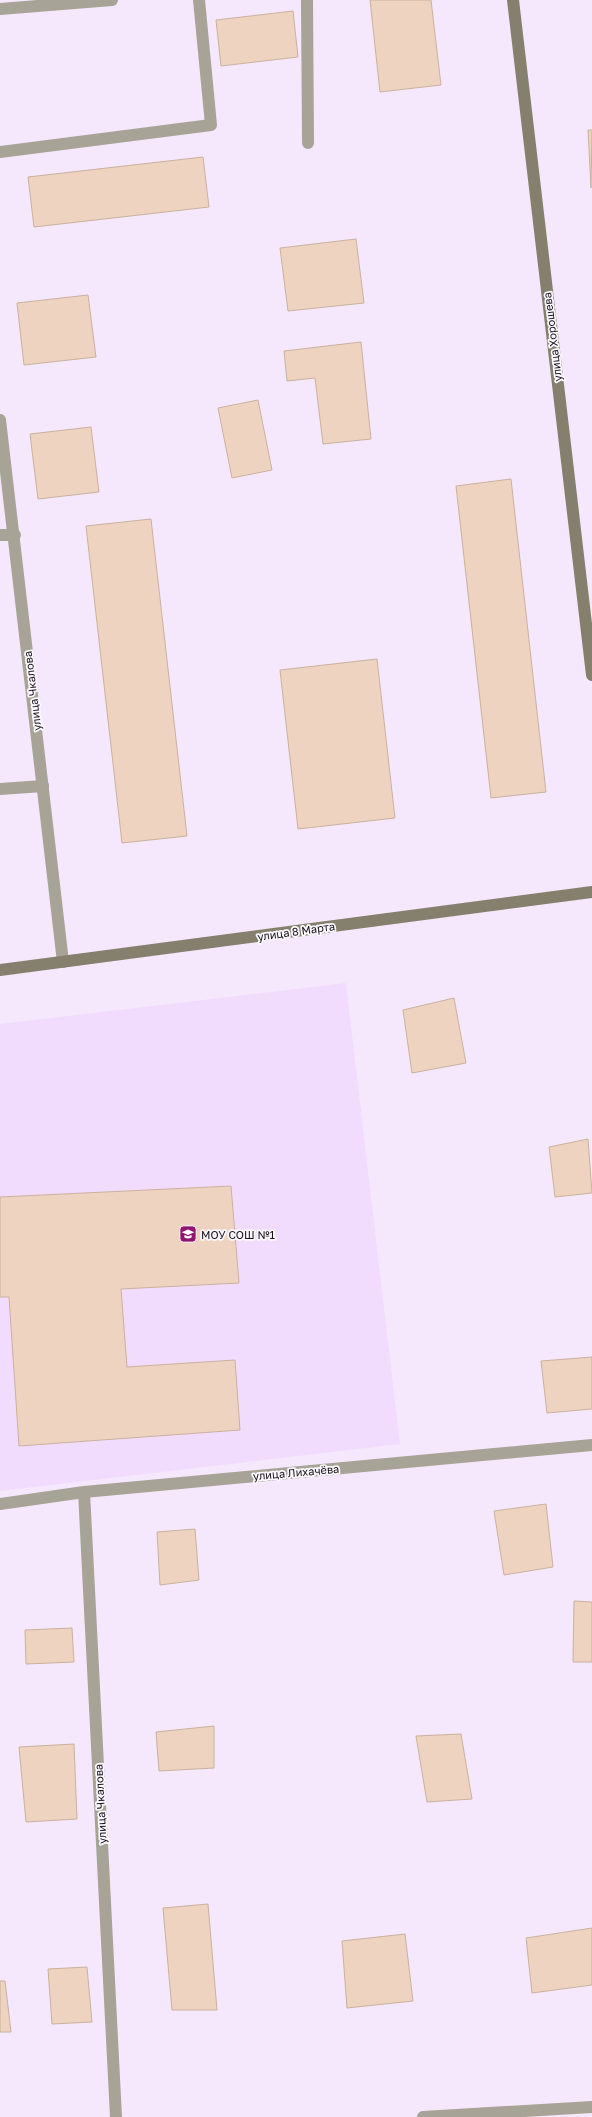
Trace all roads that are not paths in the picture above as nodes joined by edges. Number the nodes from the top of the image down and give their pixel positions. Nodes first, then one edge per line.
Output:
1 (112, 0) edge
2 (199, 0) edge
3 (307, 0) edge
4 (513, 0) edge
5 (0, 10) edge
6 (308, 143) dead end
7 (0, 152) edge
8 (0, 420) edge
9 (0, 535) edge
10 (15, 535) junction
11 (592, 674) edge
12 (43, 786) junction
13 (0, 789) edge
14 (592, 892) edge
15 (63, 962) junction
16 (0, 970) edge
17 (592, 1444) edge
18 (84, 1492) junction
19 (0, 1504) edge
20 (592, 2108) edge
21 (116, 2117) edge
22 (423, 2117) edge

1 - 5 street
2 - 7 street
3 - 6 street
4 - 11 street, улица Хорошева
8 - 10 street, улица Чкалова
9 - 10 street
10 - 12 street, улица Чкалова
12 - 13 street
12 - 15 street, улица Чкалова
14 - 15 street, улица 8 Марта
15 - 16 street, улица 8 Марта
17 - 18 street, улица Лихачёва
18 - 19 street, улица Лихачёва
18 - 21 street, улица Чкалова
20 - 22 street

